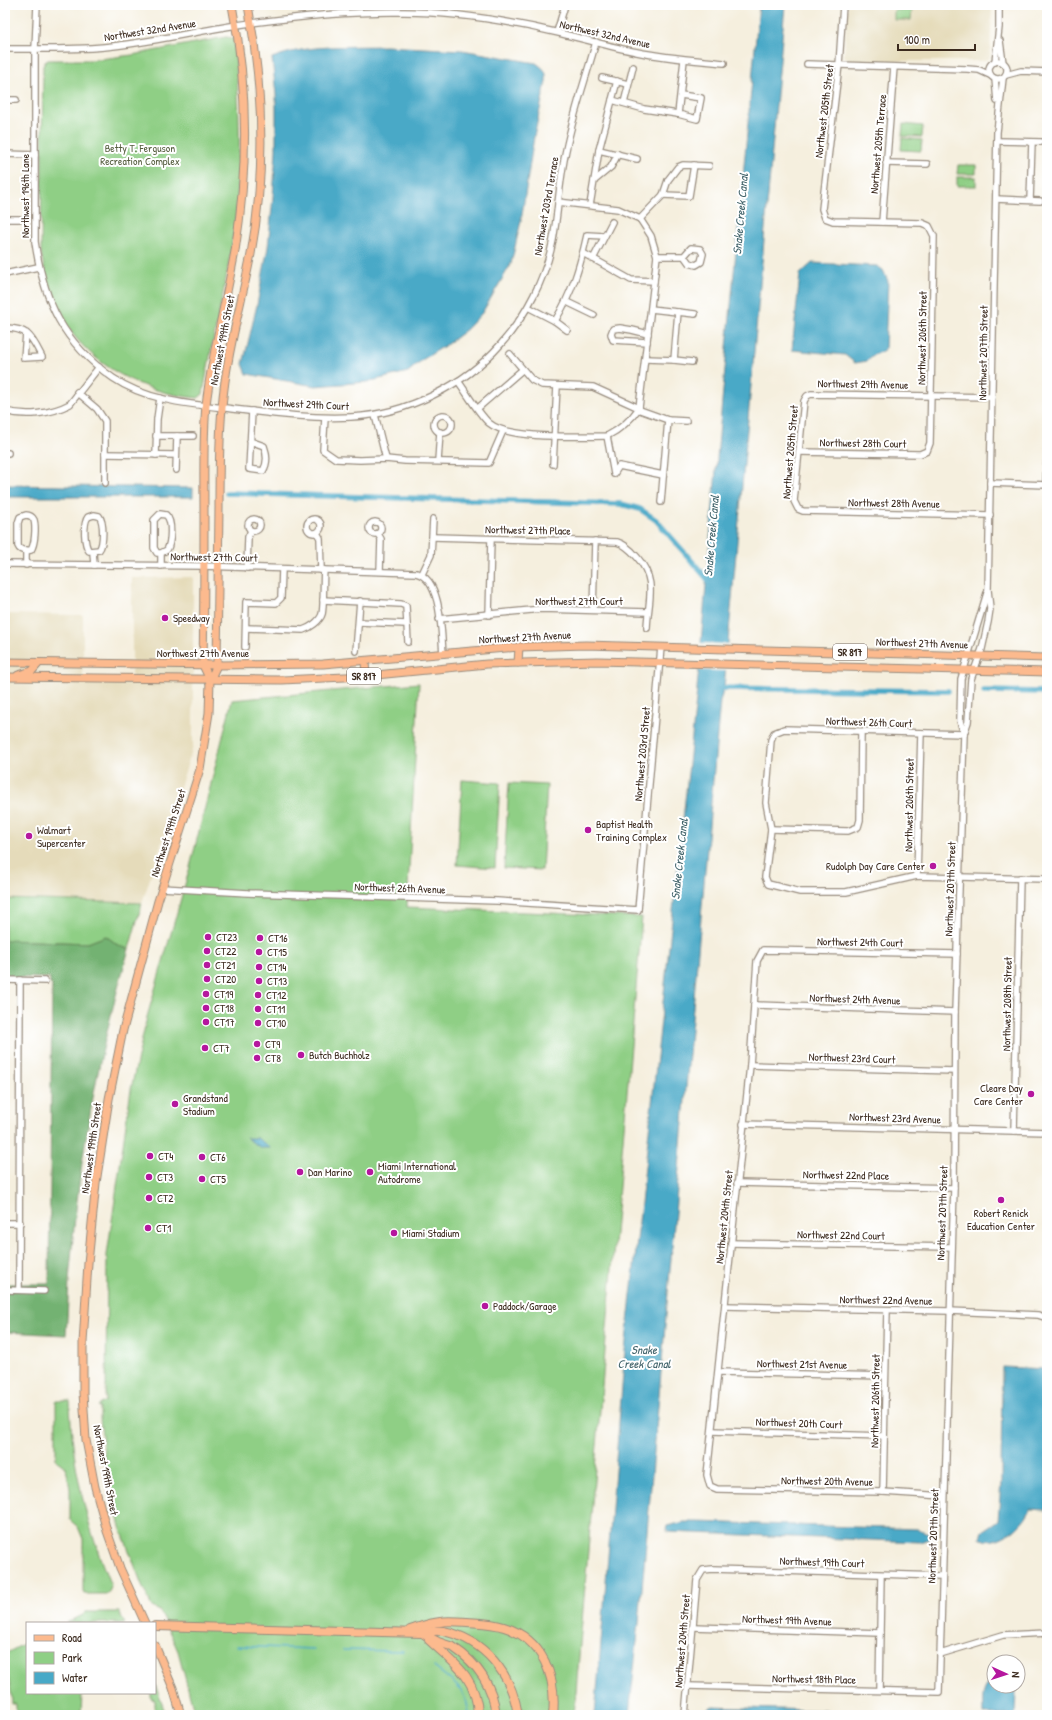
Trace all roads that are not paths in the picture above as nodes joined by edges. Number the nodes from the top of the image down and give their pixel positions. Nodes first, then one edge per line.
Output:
1 (37, 5) edge
2 (232, 5) edge
3 (248, 5) edge
4 (403, 5) edge
5 (565, 5) edge
6 (843, 5) edge
7 (999, 5) edge
8 (402, 12) junction
9 (252, 23) junction
10 (236, 26) junction
11 (999, 26) junction
12 (557, 32) junction
13 (596, 42) junction
14 (5, 49) edge
15 (35, 50) junction
16 (684, 60) junction
17 (724, 63) dead end
18 (993, 63) junction
19 (807, 64) dead end
20 (1004, 64) junction
21 (839, 65) junction
22 (634, 67) dead end
23 (894, 67) junction
24 (979, 70) junction
25 (1021, 71) junction
26 (1047, 72) edge
27 (992, 77) junction
28 (1004, 77) junction
29 (602, 78) dead end
30 (617, 81) junction
31 (628, 84) junction
32 (681, 95) junction
33 (5, 100) edge
34 (16, 100) dead end
35 (612, 100) junction
36 (624, 103) junction
37 (678, 114) junction
38 (998, 117) junction
39 (997, 141) junction
40 (1032, 142) junction
41 (1041, 142) dead end
42 (600, 150) junction
43 (5, 154) edge
44 (618, 154) junction
45 (35, 155) junction
46 (637, 159) dead end
47 (886, 163) junction
48 (927, 164) dead end
49 (694, 165) junction
50 (709, 166) dead end
51 (594, 181) junction
52 (6, 185) dead end
53 (663, 195) junction
54 (996, 199) junction
55 (1030, 200) junction
56 (1040, 201) dead end
57 (558, 202) junction
58 (5, 204) edge
59 (590, 206) junction
60 (5, 219) edge
61 (19, 219) dead end
62 (640, 219) junction
63 (612, 222) dead end
64 (882, 222) junction
65 (604, 236) junction
66 (583, 253) junction
67 (657, 256) junction
68 (684, 256) dead end
69 (593, 259) junction
70 (38, 267) junction
71 (5, 274) edge
72 (654, 281) junction
73 (567, 302) junction
74 (528, 307) junction
75 (651, 309) junction
76 (678, 312) junction
77 (695, 314) dead end
78 (594, 315) dead end
79 (555, 322) junction
80 (5, 328) edge
81 (567, 330) dead end
82 (26, 333) junction
83 (648, 334) junction
84 (647, 342) junction
85 (501, 344) joint
86 (510, 354) dead end
87 (646, 359) junction
88 (674, 360) junction
89 (692, 362) dead end
90 (99, 367) junction
91 (522, 370) junction
92 (458, 381) junction
93 (557, 386) junction
94 (77, 392) junction
95 (807, 396) joint
96 (931, 396) junction
97 (992, 397) junction
98 (160, 398) junction
99 (206, 406) junction
100 (222, 408) junction
101 (478, 408) junction
102 (639, 408) junction
103 (5, 411) edge
104 (252, 411) junction
105 (375, 415) junction
106 (325, 418) junction
107 (668, 420) junction
108 (686, 421) dead end
109 (502, 431) junction
110 (440, 432) dead end
111 (555, 435) junction
112 (156, 436) junction
113 (177, 436) junction
114 (193, 436) dead end
115 (606, 436) junction
116 (250, 441) junction
117 (927, 451) joint
118 (799, 452) junction
119 (105, 454) junction
120 (156, 455) junction
121 (176, 456) junction
122 (386, 459) junction
123 (1047, 459) edge
124 (438, 461) junction
125 (553, 464) dead end
126 (176, 470) dead end
127 (663, 475) junction
128 (105, 483) dead end
129 (990, 483) junction
130 (1047, 485) edge
131 (661, 502) dead end
132 (798, 509) joint
133 (990, 514) junction
134 (433, 519) dead end
135 (251, 531) dead end
136 (317, 533) dead end
137 (378, 534) dead end
138 (433, 537) junction
139 (491, 539) junction
140 (595, 541) junction
141 (26, 550) junction
142 (94, 552) junction
143 (161, 554) junction
144 (5, 564) edge
145 (26, 565) junction
146 (94, 565) junction
147 (161, 566) junction
148 (203, 566) junction
149 (218, 567) junction
150 (247, 568) junction
151 (282, 569) junction
152 (322, 570) junction
153 (380, 572) junction
154 (422, 574) junction
155 (988, 590) junction
156 (323, 600) junction
157 (360, 601) junction
158 (593, 610) junction
159 (647, 612) junction
160 (489, 615) junction
161 (439, 619) junction
162 (359, 622) junction
163 (406, 624) junction
164 (246, 628) junction
165 (647, 628) dead end
166 (408, 642) dead end
167 (246, 647) dead end
168 (519, 647) junction
169 (661, 647) junction
170 (356, 651) dead end
171 (443, 654) junction
172 (968, 656) junction
173 (980, 656) junction
174 (1047, 658) edge
175 (365, 661) junction
176 (5, 662) edge
177 (660, 662) junction
178 (39, 663) junction
179 (518, 663) junction
180 (203, 665) junction
181 (217, 665) junction
182 (964, 670) junction
183 (974, 671) junction
184 (1047, 672) edge
185 (366, 676) junction
186 (9, 677) edge
187 (210, 680) junction
188 (861, 732) junction
189 (920, 733) junction
190 (964, 734) junction
191 (770, 829) junction
192 (917, 876) junction
193 (960, 877) junction
194 (1020, 878) junction
195 (1047, 879) edge
196 (162, 888) junction
197 (638, 910) joint
198 (763, 950) joint
199 (958, 954) junction
200 (5, 980) edge
201 (20, 980) junction
202 (45, 981) dead end
203 (754, 1006) junction
204 (955, 1012) junction
205 (750, 1065) junction
206 (954, 1071) junction
207 (743, 1124) junction
208 (954, 1130) junction
209 (1014, 1131) junction
210 (1047, 1132) edge
211 (737, 1183) junction
212 (954, 1188) junction
213 (5, 1223) edge
214 (20, 1223) junction
215 (731, 1243) junction
216 (951, 1247) junction
217 (5, 1290) edge
218 (18, 1290) junction
219 (44, 1291) dead end
220 (725, 1306) junction
221 (887, 1310) junction
222 (950, 1311) junction
223 (1047, 1318) edge
224 (718, 1372) junction
225 (885, 1376) junction
226 (712, 1431) junction
227 (884, 1436) junction
228 (710, 1486) joint
229 (883, 1492) junction
230 (944, 1496) junction
231 (703, 1570) joint
232 (881, 1575) junction
233 (941, 1576) junction
234 (145, 1622) edge
235 (156, 1626) edge
236 (694, 1627) junction
237 (404, 1632) junction
238 (421, 1633) junction
239 (880, 1633) junction
240 (1047, 1633) edge
241 (156, 1647) edge
242 (940, 1654) junction
243 (688, 1686) junction
244 (879, 1690) junction
245 (939, 1692) joint
246 (181, 1715) edge
247 (478, 1715) edge
248 (496, 1715) edge
249 (518, 1715) edge
250 (553, 1715) edge
251 (685, 1715) edge

1 - 15 street, Northwest 196th Lane
2 - 10 main road, Northwest 199th Street
3 - 9 main road, Northwest 199th Street
4 - 8 street
5 - 12 street
6 - 21 street, Northwest 205th Street
7 - 11 street
8 - 9 street, Northwest 32nd Avenue
8 - 12 street, Northwest 32nd Avenue
9 - 10 street, Northwest 32nd Avenue
9 - 100 main road, Northwest 199th Street
10 - 15 street, Northwest 32nd Avenue
10 - 99 main road, Northwest 199th Street
11 - 18 street
11 - 20 street
12 - 13 street, Northwest 32nd Avenue
13 - 16 street, Northwest 32nd Avenue
13 - 57 street, Northwest 203rd Terrace
14 - 15 street, Northwest 32nd Avenue
15 - 45 street, Northwest 196th Lane
16 - 17 street, Northwest 32nd Avenue
16 - 32 street
18 - 20 street
18 - 24 street
18 - 27 street
19 - 21 street
20 - 25 street
20 - 28 street
21 - 23 street
21 - 64 street, Northwest 205th Street
22 - 31 street
23 - 24 street
23 - 47 street, Northwest 205th Terrace
24 - 27 street
25 - 26 street
25 - 28 street
27 - 28 street
27 - 38 street, Northwest 207th Street
28 - 38 street, Northwest 207th Street
29 - 30 street
30 - 31 street
30 - 35 street
31 - 36 street
32 - 37 street
32 - 37 street
33 - 34 street
35 - 36 street
35 - 42 street
36 - 37 street
38 - 39 street, Northwest 207th Street
39 - 40 street
39 - 54 street, Northwest 207th Street
40 - 41 street
40 - 55 street
42 - 44 street
42 - 51 street
43 - 45 street
44 - 46 street
44 - 51 street
45 - 70 street, Northwest 196th Lane
47 - 48 street
47 - 64 street, Northwest 205th Terrace
49 - 50 street
49 - 53 street
49 - 53 street
51 - 59 street
52 - 58 street
53 - 62 street
54 - 55 street
54 - 97 street, Northwest 207th Street
55 - 56 street
57 - 59 street
57 - 74 street, Northwest 203rd Terrace
59 - 62 street
60 - 61 street
62 - 67 street
63 - 65 street
64 - 96 street, Northwest 206th Street
65 - 66 street
65 - 69 street
66 - 69 street
66 - 73 street
67 - 68 street
67 - 72 street
69 - 72 street
70 - 71 street
70 - 90 street, Northwest 196th Lane
72 - 75 street
73 - 78 street
73 - 79 street
74 - 79 street
74 - 85 street, Northwest 203rd Terrace
75 - 76 street
75 - 83 street
76 - 77 street
76 - 88 street
79 - 81 street
80 - 82 street
82 - 82 street
83 - 84 street
83 - 84 street
84 - 87 street
85 - 92 street, Northwest 29th Court
86 - 91 street
87 - 88 street
87 - 102 street
88 - 89 street
90 - 94 street
90 - 98 street, Northwest 29th Court
91 - 93 street
91 - 101 street
92 - 101 street
92 - 105 street, Northwest 29th Court
93 - 102 street
93 - 111 street
94 - 103 street
94 - 119 street
95 - 96 street, Northwest 29th Avenue
95 - 118 street, Northwest 205th Street
96 - 97 street, Northwest 29th Avenue
96 - 117 street, Northwest 206th Street
97 - 129 street, Northwest 207th Street
98 - 99 street, Northwest 29th Court
98 - 112 street
99 - 100 street, Northwest 29th Court
99 - 148 main road, Northwest 199th Street
100 - 104 street, Northwest 29th Court
100 - 149 main road, Northwest 199th Street
101 - 109 street
102 - 107 street
102 - 115 street
104 - 106 street, Northwest 29th Court
104 - 116 street
105 - 106 street, Northwest 29th Court
105 - 122 street
106 - 122 street
107 - 108 street
107 - 127 street
109 - 111 street
109 - 124 street
110 - 124 street
111 - 115 street
111 - 125 street
112 - 113 street
112 - 120 street
113 - 114 street
113 - 121 street
115 - 127 street
116 - 116 street
117 - 118 street, Northwest 28th Court
118 - 132 street, Northwest 205th Street
119 - 120 street
119 - 128 street
120 - 121 street
121 - 126 street
122 - 124 street
123 - 130 street
127 - 131 street
129 - 130 street
129 - 133 street, Northwest 207th Street
132 - 133 street, Northwest 28th Avenue
133 - 155 street, Northwest 207th Street
134 - 138 street
135 - 150 street
136 - 152 street
137 - 153 street
138 - 139 street, Northwest 27th Place
138 - 154 street
139 - 140 street, Northwest 27th Place
139 - 160 street
140 - 158 street
140 - 159 street, Northwest 27th Place
141 - 141 street
141 - 145 street
142 - 142 street
142 - 146 street
143 - 143 street
143 - 147 street
144 - 145 street, Northwest 27th Court
145 - 146 street, Northwest 27th Court
146 - 147 street, Northwest 27th Court
147 - 148 street, Northwest 27th Court
148 - 149 street, Northwest 27th Court
148 - 180 main road, Northwest 199th Street
149 - 150 street, Northwest 27th Court
149 - 181 main road, Northwest 199th Street
150 - 151 street, Northwest 27th Court
151 - 152 street, Northwest 27th Court
151 - 164 street
152 - 153 street, Northwest 27th Court
152 - 156 street
153 - 154 street, Northwest 27th Court
154 - 161 street
155 - 172 street, Northwest 207th Street
155 - 173 street, Northwest 207th Street
156 - 157 street
156 - 164 street
157 - 162 street
157 - 163 street
158 - 159 street, Northwest 27th Court
158 - 160 street, Northwest 27th Court
159 - 165 street
160 - 161 street, Northwest 27th Court
161 - 171 street
162 - 163 street
162 - 170 street
163 - 166 street
164 - 167 street
168 - 169 main road, Northwest 27th Avenue / SR 817
168 - 171 main road, Northwest 27th Avenue / SR 817
168 - 179 main road
169 - 172 main road, Northwest 27th Avenue / SR 817
169 - 177 street, Northwest 203rd Street
171 - 175 main road, Northwest 27th Avenue / SR 817
172 - 173 main road, Northwest 27th Avenue / SR 817
172 - 182 street, Northwest 207th Street
173 - 174 main road, Northwest 27th Avenue / SR 817
173 - 183 street, Northwest 207th Street
175 - 181 main road, Northwest 27th Avenue / SR 817
175 - 185 main road
176 - 178 main road, Northwest 27th Avenue / SR 817
177 - 179 main road, SR 817
177 - 182 main road, SR 817
177 - 197 street, Northwest 203rd Street
178 - 180 main road, Northwest 27th Avenue / SR 817
178 - 186 main road
179 - 185 main road, SR 817
180 - 181 main road, Northwest 27th Avenue / SR 817
180 - 187 main road, Northwest 199th Street
181 - 187 main road, Northwest 199th Street
182 - 183 main road, SR 817
182 - 190 street, Northwest 207th Street
183 - 184 main road, SR 817
183 - 190 street, Northwest 207th Street
185 - 187 main road, SR 817
186 - 187 main road, SR 817
187 - 196 main road, Northwest 199th Street
188 - 189 street, Northwest 26th Court
188 - 191 street
188 - 191 street, Northwest 26th Court
189 - 190 street, Northwest 26th Court
189 - 192 street, Northwest 206th Street
190 - 193 street, Northwest 207th Street
191 - 192 street
192 - 193 street
193 - 194 street
193 - 199 street, Northwest 207th Street
194 - 195 street
194 - 209 street, Northwest 208th Street
196 - 197 street, Northwest 26th Avenue
196 - 234 main road, Northwest 199th Street
198 - 199 street, Northwest 24th Court
198 - 203 street, Northwest 204th Street
199 - 204 street, Northwest 207th Street
200 - 201 street
201 - 202 street
201 - 214 street
203 - 204 street, Northwest 24th Avenue
203 - 205 street, Northwest 204th Street
204 - 206 street, Northwest 207th Street
205 - 206 street, Northwest 23rd Court
205 - 207 street, Northwest 204th Street
206 - 208 street, Northwest 207th Street
207 - 208 street, Northwest 23rd Avenue
207 - 211 street, Northwest 204th Street
208 - 209 street, Northwest 23rd Avenue
208 - 212 street, Northwest 207th Street
209 - 210 street, Northwest 23rd Avenue
211 - 212 street, Northwest 22nd Place
211 - 215 street, Northwest 204th Street
212 - 216 street, Northwest 207th Street
213 - 214 street
214 - 218 street
215 - 216 street, Northwest 22nd Court
215 - 220 street, Northwest 204th Street
216 - 222 street, Northwest 207th Street
217 - 218 street
218 - 219 street
220 - 221 street, Northwest 22nd Avenue
220 - 224 street, Northwest 204th Street
221 - 222 street, Northwest 22nd Avenue
221 - 225 street, Northwest 206th Street
222 - 223 street, Northwest 22nd Avenue
222 - 230 street, Northwest 207th Street
224 - 225 street, Northwest 21st Avenue
224 - 226 street, Northwest 204th Street
225 - 227 street, Northwest 206th Street
226 - 227 street, Northwest 20th Court
226 - 228 street, Northwest 204th Street
227 - 229 street, Northwest 206th Street
228 - 229 street, Northwest 20th Avenue
229 - 230 street, Northwest 20th Avenue
230 - 233 street, Northwest 207th Street
231 - 232 street, Northwest 19th Court
231 - 236 street, Northwest 204th Street
232 - 233 street, Northwest 19th Court
232 - 239 street
233 - 242 street, Northwest 207th Street
235 - 237 highway
236 - 239 street, Northwest 19th Avenue
236 - 243 street, Northwest 204th Street
237 - 238 highway
237 - 250 highway
238 - 247 highway
238 - 248 highway
238 - 249 highway
239 - 244 street
240 - 242 street
241 - 246 main road
242 - 245 street, Northwest 207th Street
243 - 244 street, Northwest 18th Place
243 - 251 street, Northwest 204th Street
244 - 245 street, Northwest 18th Place

